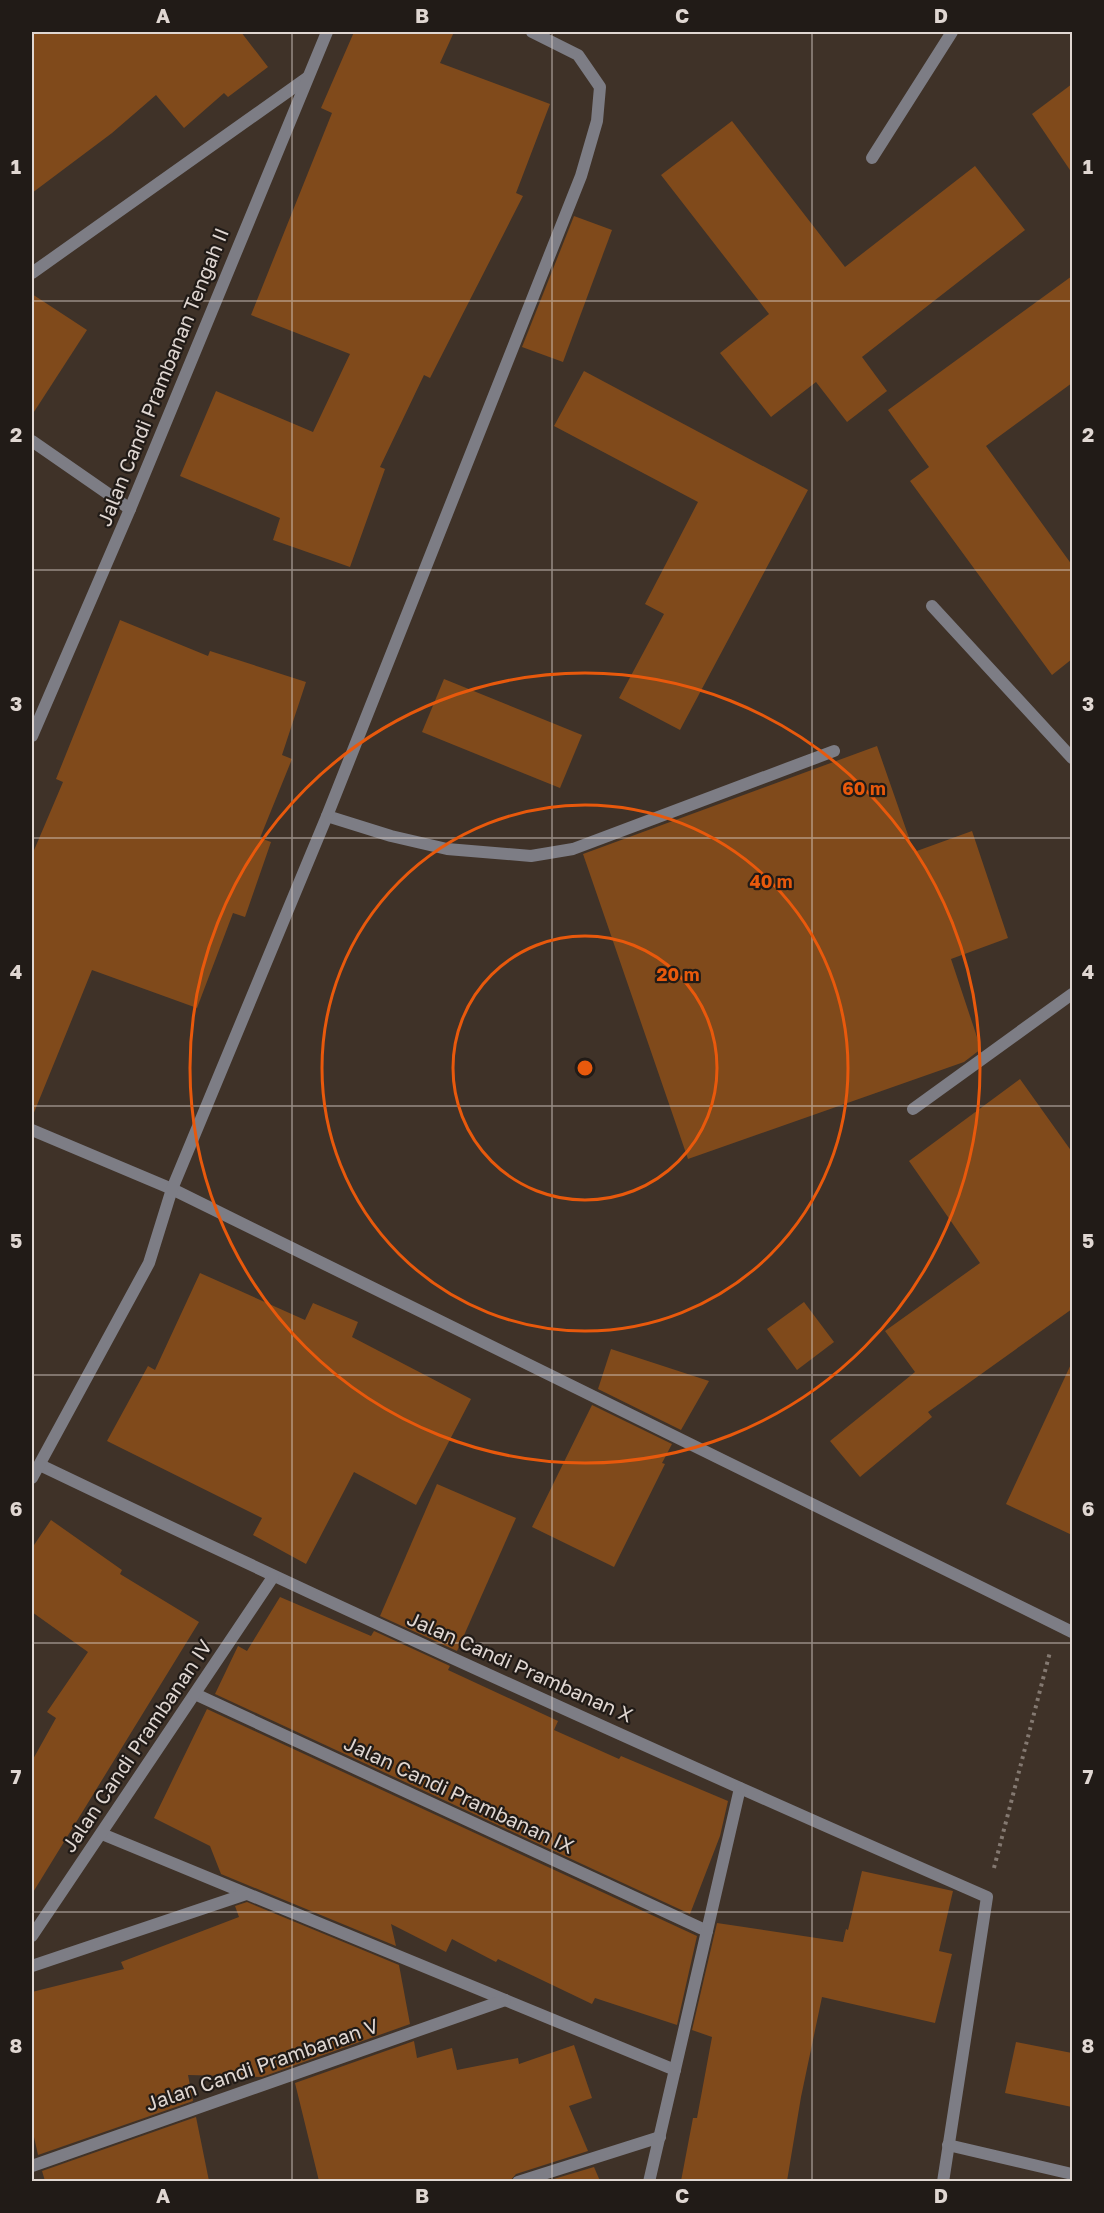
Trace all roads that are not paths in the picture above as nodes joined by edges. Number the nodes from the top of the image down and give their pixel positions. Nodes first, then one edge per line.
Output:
1 (327, 32) edge
2 (532, 32) edge
3 (952, 32) edge
4 (308, 77) junction
5 (872, 158) dead end
6 (32, 273) edge
7 (32, 441) edge
8 (130, 509) junction
9 (932, 606) dead end
10 (32, 736) edge
11 (834, 751) dead end
12 (1072, 758) edge
13 (327, 816) junction
14 (1072, 994) edge
15 (913, 1109) dead end
16 (32, 1130) edge
17 (172, 1189) junction
18 (40, 1465) junction
19 (32, 1478) edge
20 (273, 1576) junction
21 (1072, 1632) edge
22 (195, 1694) junction
23 (740, 1788) junction
24 (102, 1834) junction
25 (246, 1894) junction
26 (707, 1931) junction
27 (32, 1936) edge
28 (32, 1966) edge
29 (506, 2000) junction
30 (675, 2070) junction
31 (660, 2137) junction
32 (948, 2145) junction
33 (32, 2166) edge
34 (1072, 2174) edge
35 (518, 2181) edge
36 (649, 2181) edge
37 (943, 2181) edge

1 - 4 street, Jalan Candi Prambanan Tengah II
2 - 13 street
3 - 5 street
4 - 6 street
4 - 8 street, Jalan Candi Prambanan Tengah II
7 - 8 street
8 - 10 street, Jalan Candi Prambanan Tengah II
9 - 12 street
11 - 13 street
13 - 17 street
14 - 15 street
16 - 17 street
17 - 18 street
17 - 21 street
18 - 19 street
18 - 20 street, Jalan Candi Prambanan X
20 - 22 street, Jalan Candi Prambanan IV
20 - 23 street, Jalan Candi Prambanan X
22 - 24 street, Jalan Candi Prambanan IV
22 - 26 street, Jalan Candi Prambanan IX
23 - 26 street
23 - 32 street, Jalan Candi Prambanan X
24 - 25 street
24 - 27 street, Jalan Candi Prambanan IV
25 - 28 street
25 - 29 street
26 - 30 street
29 - 30 street
29 - 33 street, Jalan Candi Prambanan V
30 - 31 street
31 - 35 street
31 - 36 street
32 - 34 street
32 - 37 street

